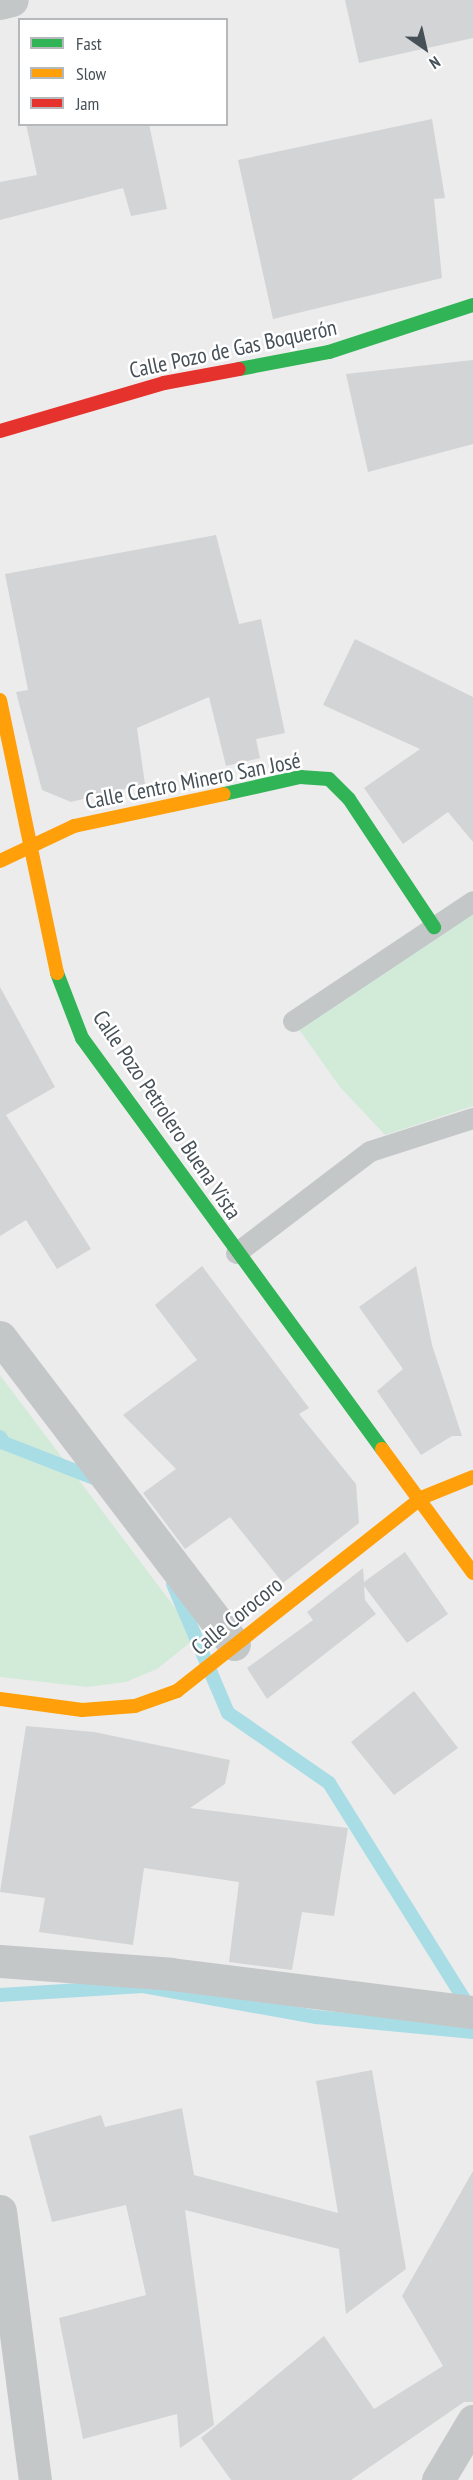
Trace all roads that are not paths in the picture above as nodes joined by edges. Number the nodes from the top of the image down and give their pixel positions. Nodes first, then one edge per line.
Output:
1 (12, 0) edge
2 (0, 3) edge
3 (473, 304) edge
4 (0, 431) edge
5 (0, 700) edge
6 (32, 849) junction
7 (0, 861) edge
8 (473, 901) edge
9 (434, 927) junction
10 (293, 1021) dead end
11 (473, 1118) edge
12 (236, 1253) junction
13 (0, 1337) edge
14 (473, 1477) edge
15 (421, 1498) junction
16 (473, 1572) edge
17 (234, 1644) junction
18 (0, 1699) edge
19 (0, 1961) edge
20 (473, 2012) edge
21 (0, 2211) edge
22 (473, 2421) edge
23 (34, 2480) edge
24 (438, 2480) edge

1 - 2 street
3 - 4 street, Calle Pozo de Gas Boquerón
5 - 6 street, Calle Pozo Petrolero Buena Vista
6 - 7 street, Calle Centro Minero San José
6 - 9 street, Calle Centro Minero San José
6 - 12 street, Calle Pozo Petrolero Buena Vista
8 - 9 lane
9 - 10 lane
11 - 12 lane
12 - 15 street, Calle Pozo Petrolero Buena Vista
13 - 17 street
14 - 15 street, Calle Corocoro
15 - 16 street, Calle Pozo Petrolero Buena Vista
15 - 17 street, Calle Corocoro
17 - 18 street, Calle Corocoro
19 - 20 street
21 - 23 street
22 - 24 street

